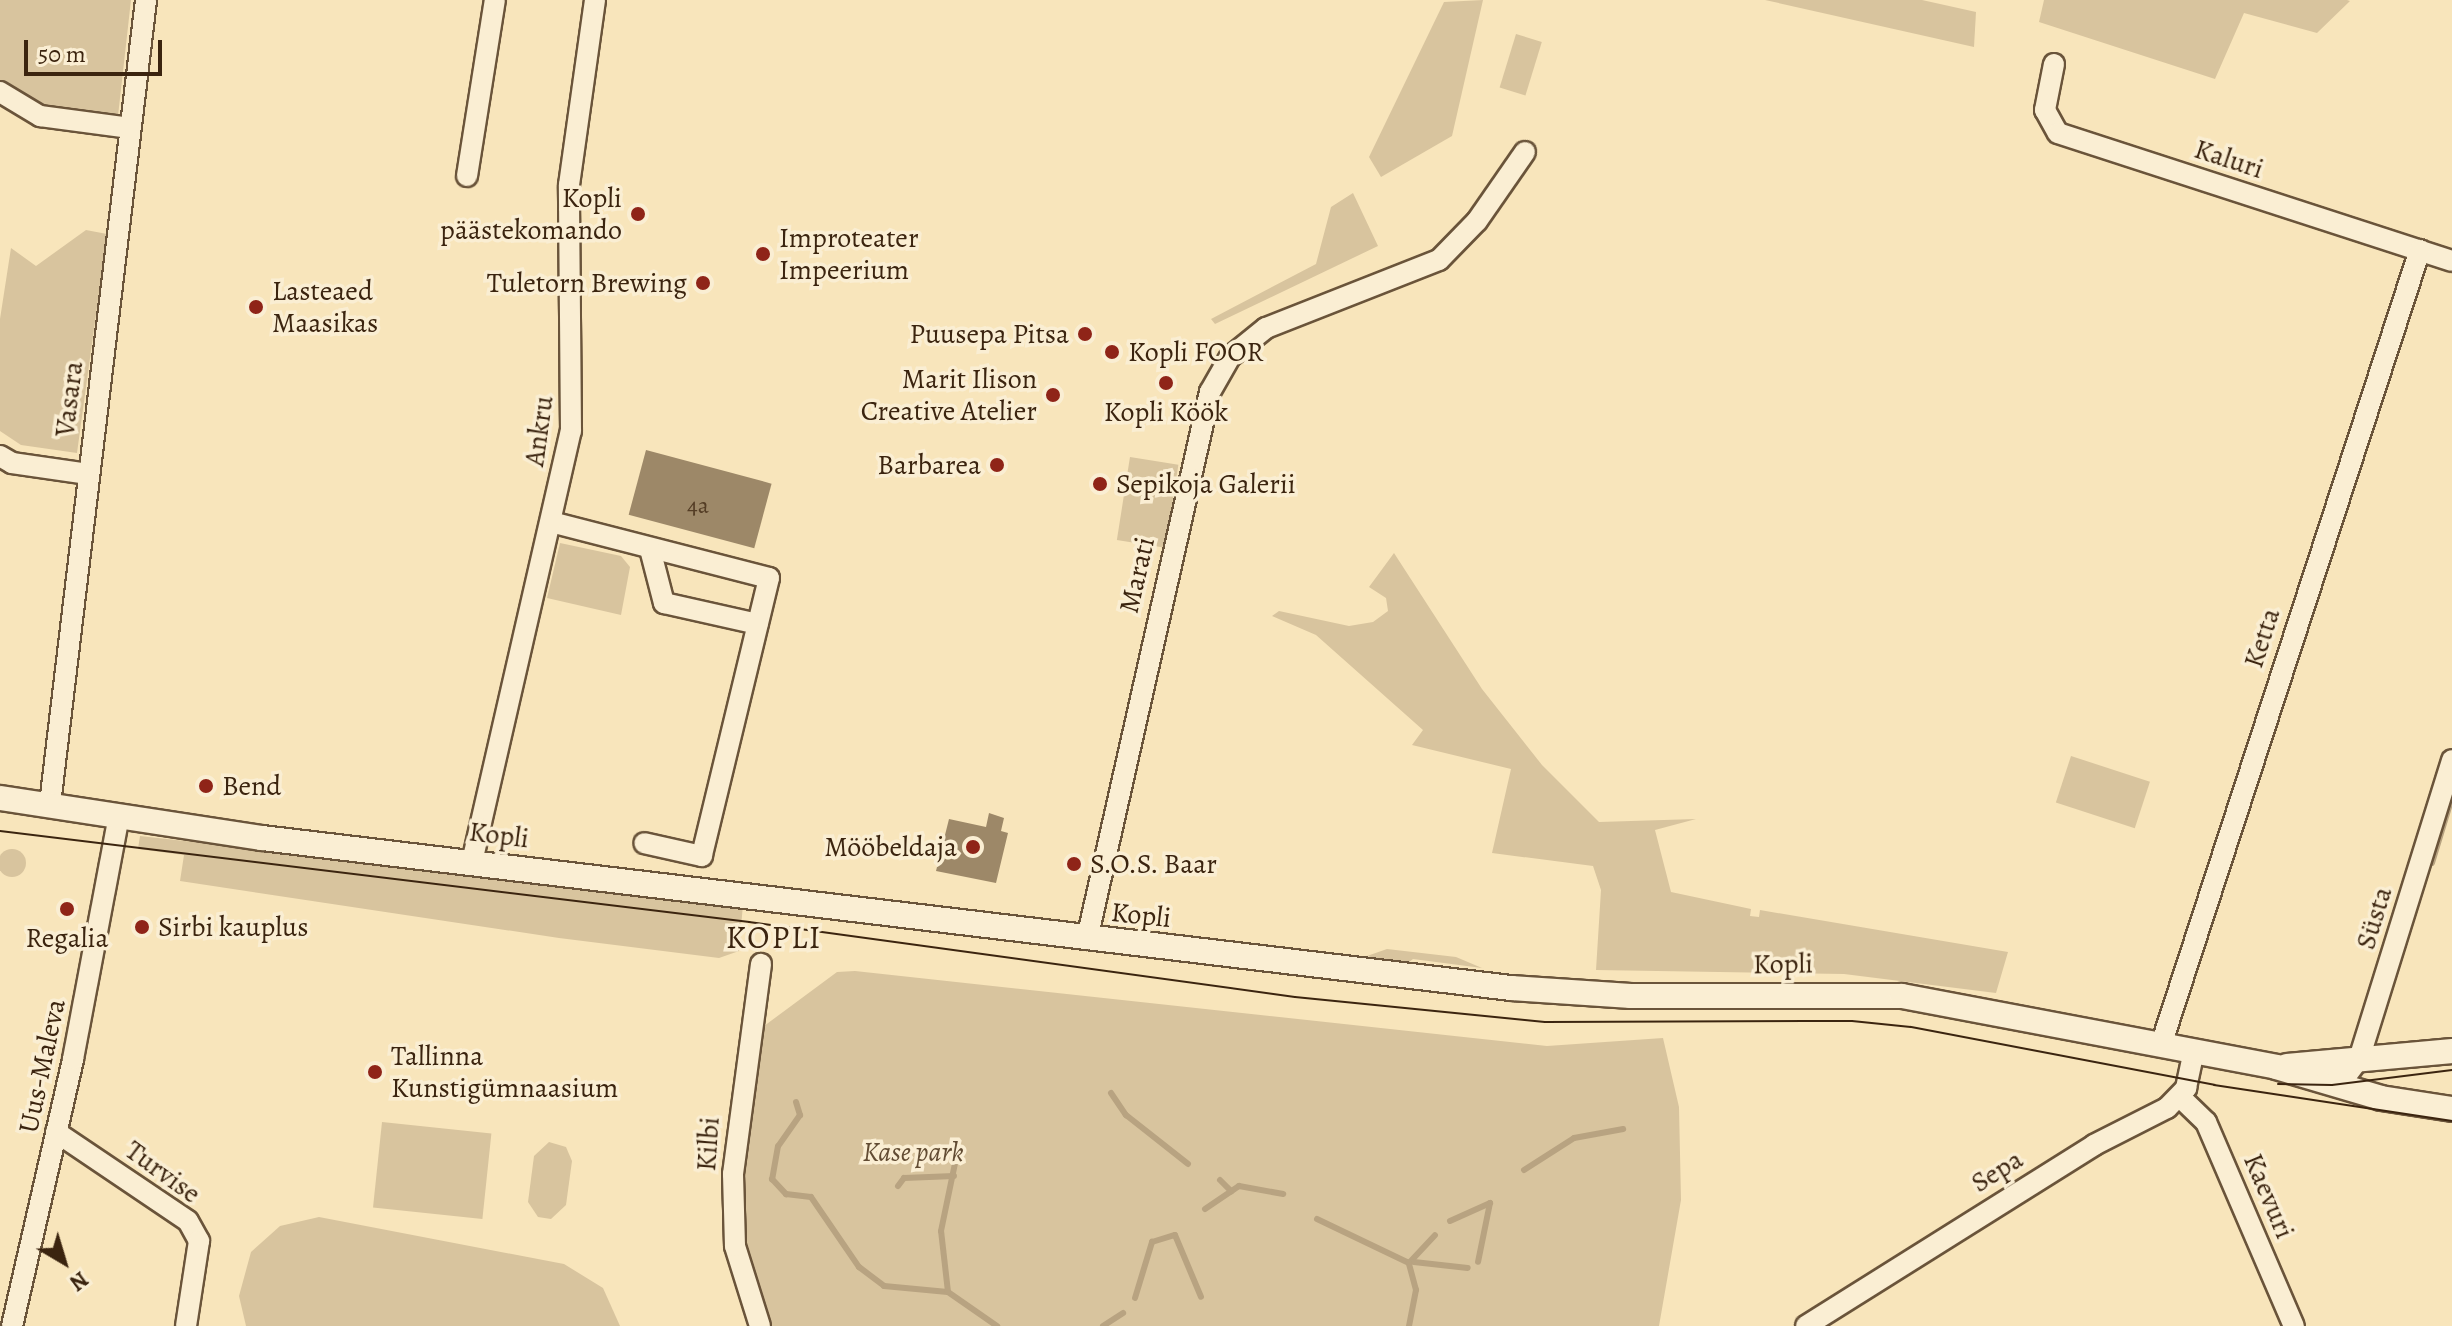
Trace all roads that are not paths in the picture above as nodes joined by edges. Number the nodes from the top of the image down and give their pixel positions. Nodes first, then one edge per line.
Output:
1 (146, 0) edge
2 (495, 0) edge
3 (595, 0) edge
4 (2054, 64) dead end
5 (0, 92) edge
6 (130, 128) junction
7 (1525, 152) dead end
8 (467, 176) dead end
9 (2420, 250) junction
10 (2452, 261) edge
11 (0, 456) edge
12 (88, 474) junction
13 (551, 522) junction
14 (650, 549) junction
15 (758, 624) junction
16 (2452, 760) edge
17 (0, 798) edge
18 (50, 804) junction
19 (119, 816) junction
20 (644, 843) dead end
21 (472, 862) junction
22 (1087, 939) junction
23 (761, 964) dead end
24 (2161, 1045) junction
25 (2194, 1051) junction
26 (2452, 1051) edge
27 (2359, 1059) junction
28 (2276, 1067) junction
29 (2347, 1089) junction
30 (2180, 1097) junction
31 (2452, 1109) edge
32 (56, 1132) junction
33 (12, 1326) edge
34 (186, 1326) edge
35 (760, 1326) edge
36 (1806, 1326) edge
37 (2294, 1326) edge

1 - 6 street, Vasara
2 - 8 street
3 - 13 street, Ankru
4 - 9 street, Kaluri
5 - 6 street
6 - 12 street, Vasara
7 - 22 street, Marati
9 - 10 street, Kaluri
9 - 24 street, Ketta
11 - 12 street
12 - 18 street, Vasara
13 - 14 street
13 - 21 street, Ankru
14 - 15 street
14 - 15 street
15 - 20 street
16 - 27 street, Süsta
17 - 18 street, Kopli
18 - 19 street, Kopli
19 - 21 street, Kopli
19 - 32 street, Uus-Maleva
21 - 22 street, Kopli
22 - 24 street, Kopli
23 - 35 street, Kilbi
24 - 25 street, Kopli
25 - 28 street, Kopli
25 - 30 street
26 - 27 street, Kopli
27 - 28 street, Kopli
27 - 29 street, Süsta
28 - 29 street, Kopli
29 - 31 street, Kopli
30 - 36 street, Sepa
30 - 37 street, Kaevuri
32 - 33 street, Uus-Maleva
32 - 34 street, Turvise

